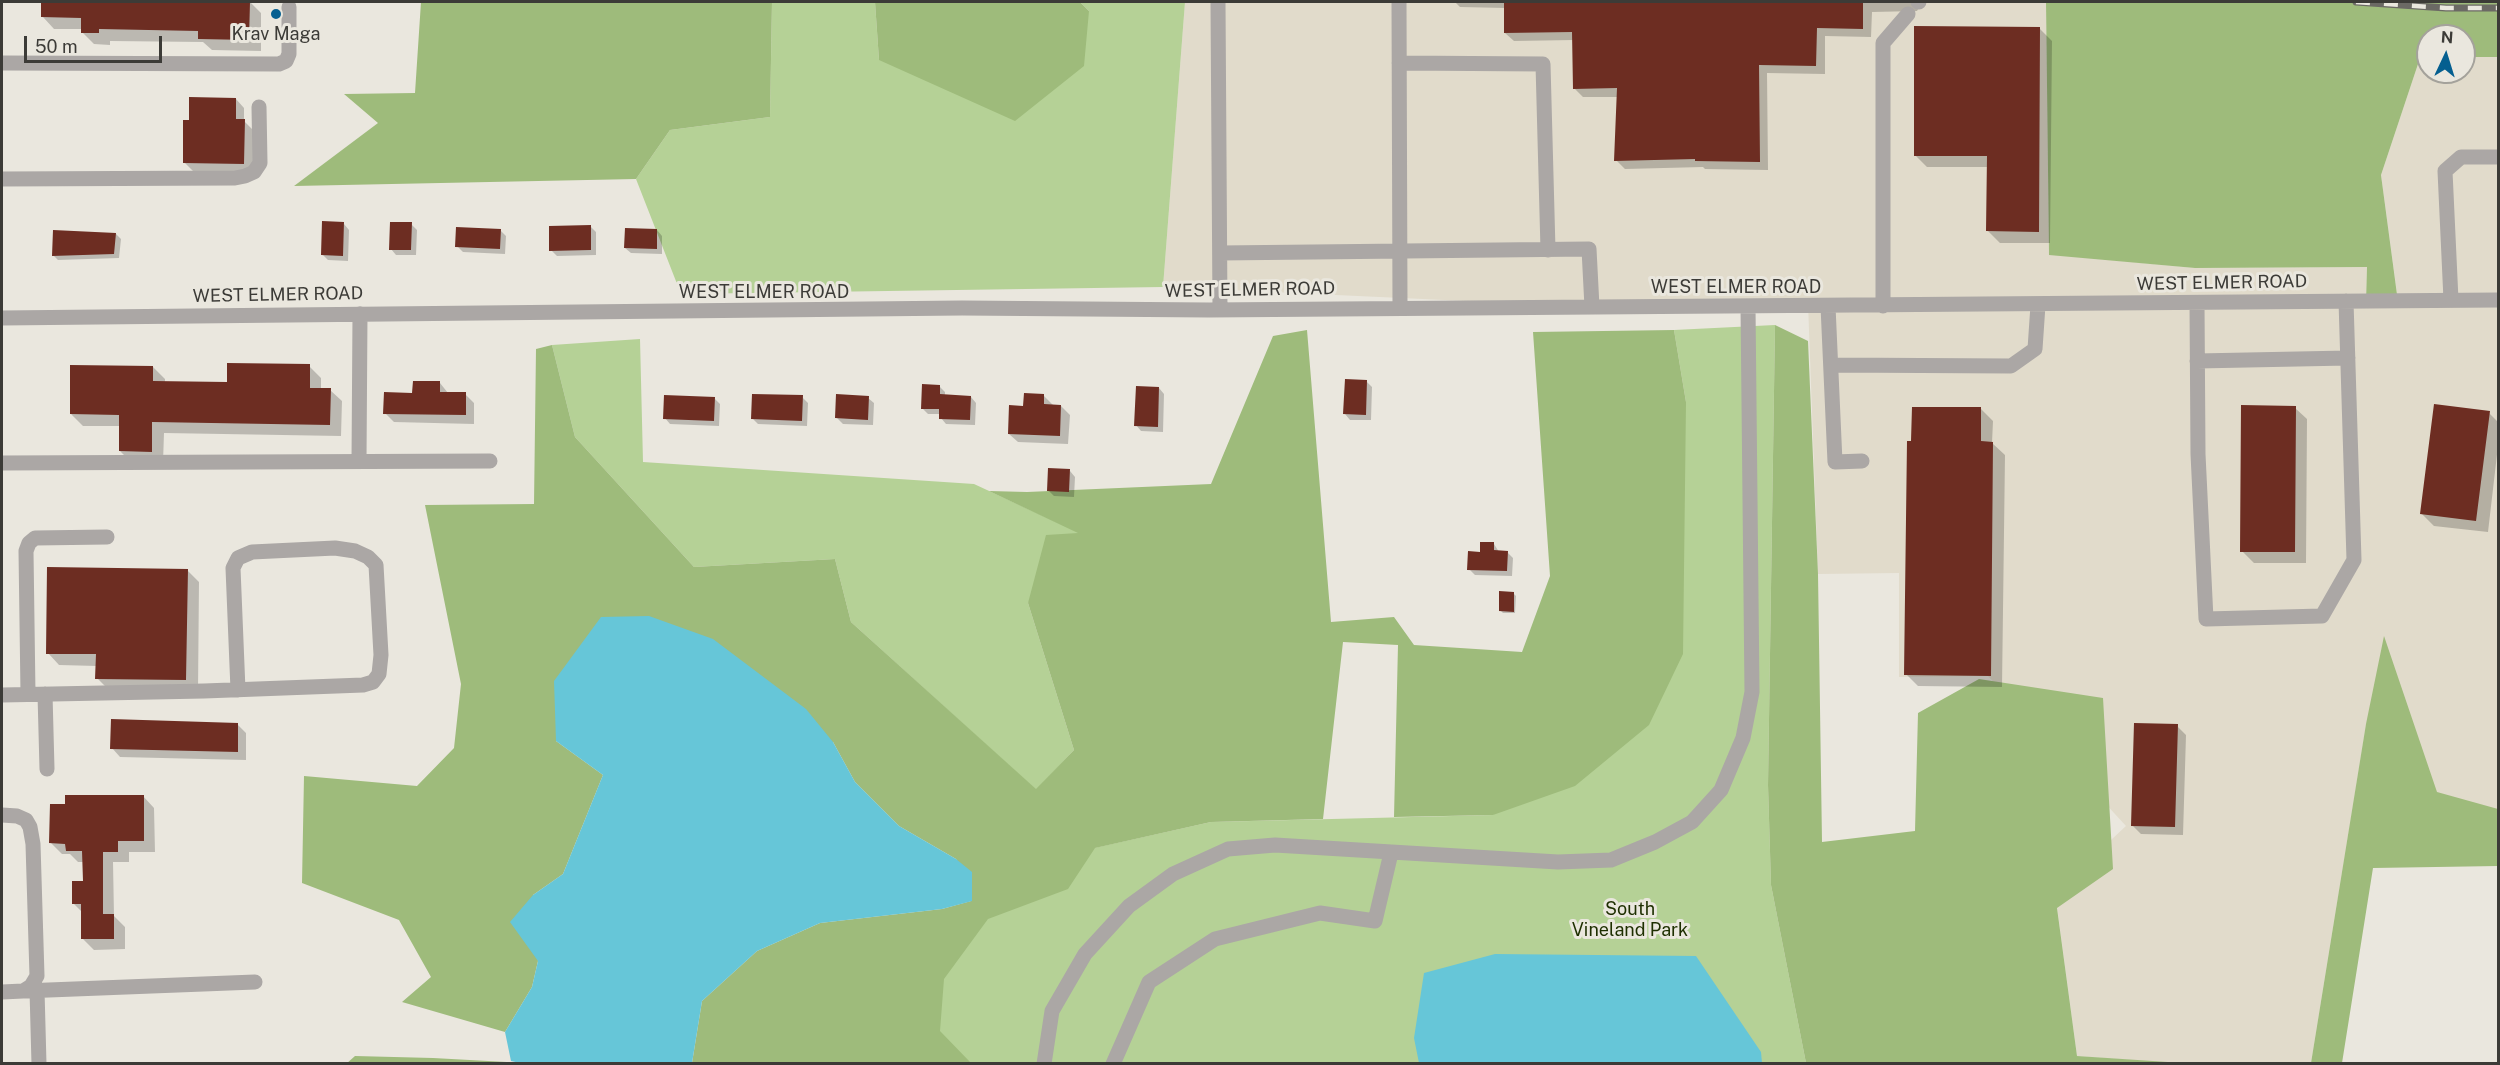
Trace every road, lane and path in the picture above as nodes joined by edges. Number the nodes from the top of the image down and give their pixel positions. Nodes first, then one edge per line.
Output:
1 (1218, 2) edge
2 (1399, 2) edge
3 (1915, 6) edge
4 (289, 7) dead end
5 (2, 63) edge
6 (1399, 63) junction
7 (260, 107) dead end
8 (2499, 157) edge
9 (2, 179) edge
10 (1548, 249) junction
11 (1400, 251) junction
12 (1220, 253) junction
13 (2451, 300) junction
14 (2499, 300) edge
15 (2346, 301) junction
16 (2197, 303) junction
17 (2038, 305) junction
18 (1748, 306) junction
19 (1828, 306) junction
20 (1883, 306) junction
21 (1400, 307) junction
22 (1592, 307) junction
23 (1220, 310) junction
24 (360, 314) junction
25 (2, 318) edge
26 (2348, 358) junction
27 (2197, 361) junction
28 (1831, 365) junction
29 (359, 461) junction
30 (490, 461) dead end
31 (1862, 461) dead end
32 (2, 463) edge
33 (107, 537) dead end
34 (238, 690) junction
35 (28, 694) junction
36 (45, 694) junction
37 (2, 695) edge
38 (47, 769) dead end
39 (2, 815) edge
40 (1391, 853) junction
41 (255, 982) dead end
42 (30, 990) junction
43 (2, 992) edge
44 (39, 1064) edge
45 (1044, 1064) edge
46 (1113, 1064) edge

1 - 12 street
2 - 6 street
3 - 20 street
4 - 5 street
6 - 10 street
6 - 11 street
7 - 9 street
8 - 13 street
10 - 11 street
10 - 22 street
11 - 12 street
11 - 21 street
12 - 23 street
13 - 14 street, WEST ELMER ROAD
13 - 15 street, WEST ELMER ROAD
15 - 16 street, WEST ELMER ROAD
15 - 26 street
16 - 17 street, WEST ELMER ROAD
16 - 27 street
17 - 20 street, WEST ELMER ROAD
17 - 28 street
18 - 19 street, WEST ELMER ROAD
18 - 22 street, WEST ELMER ROAD
18 - 40 street
19 - 20 street, WEST ELMER ROAD
19 - 28 street
21 - 22 street, WEST ELMER ROAD
21 - 23 street, WEST ELMER ROAD
23 - 24 street, WEST ELMER ROAD
24 - 25 street, WEST ELMER ROAD
24 - 29 street
26 - 27 street
26 - 27 street
28 - 31 street
29 - 30 street
29 - 32 street
33 - 35 street
34 - 34 street
34 - 36 street
35 - 36 street
35 - 37 street
36 - 38 street
39 - 42 street
40 - 45 street
40 - 46 street
41 - 42 street
42 - 43 street
42 - 44 street

